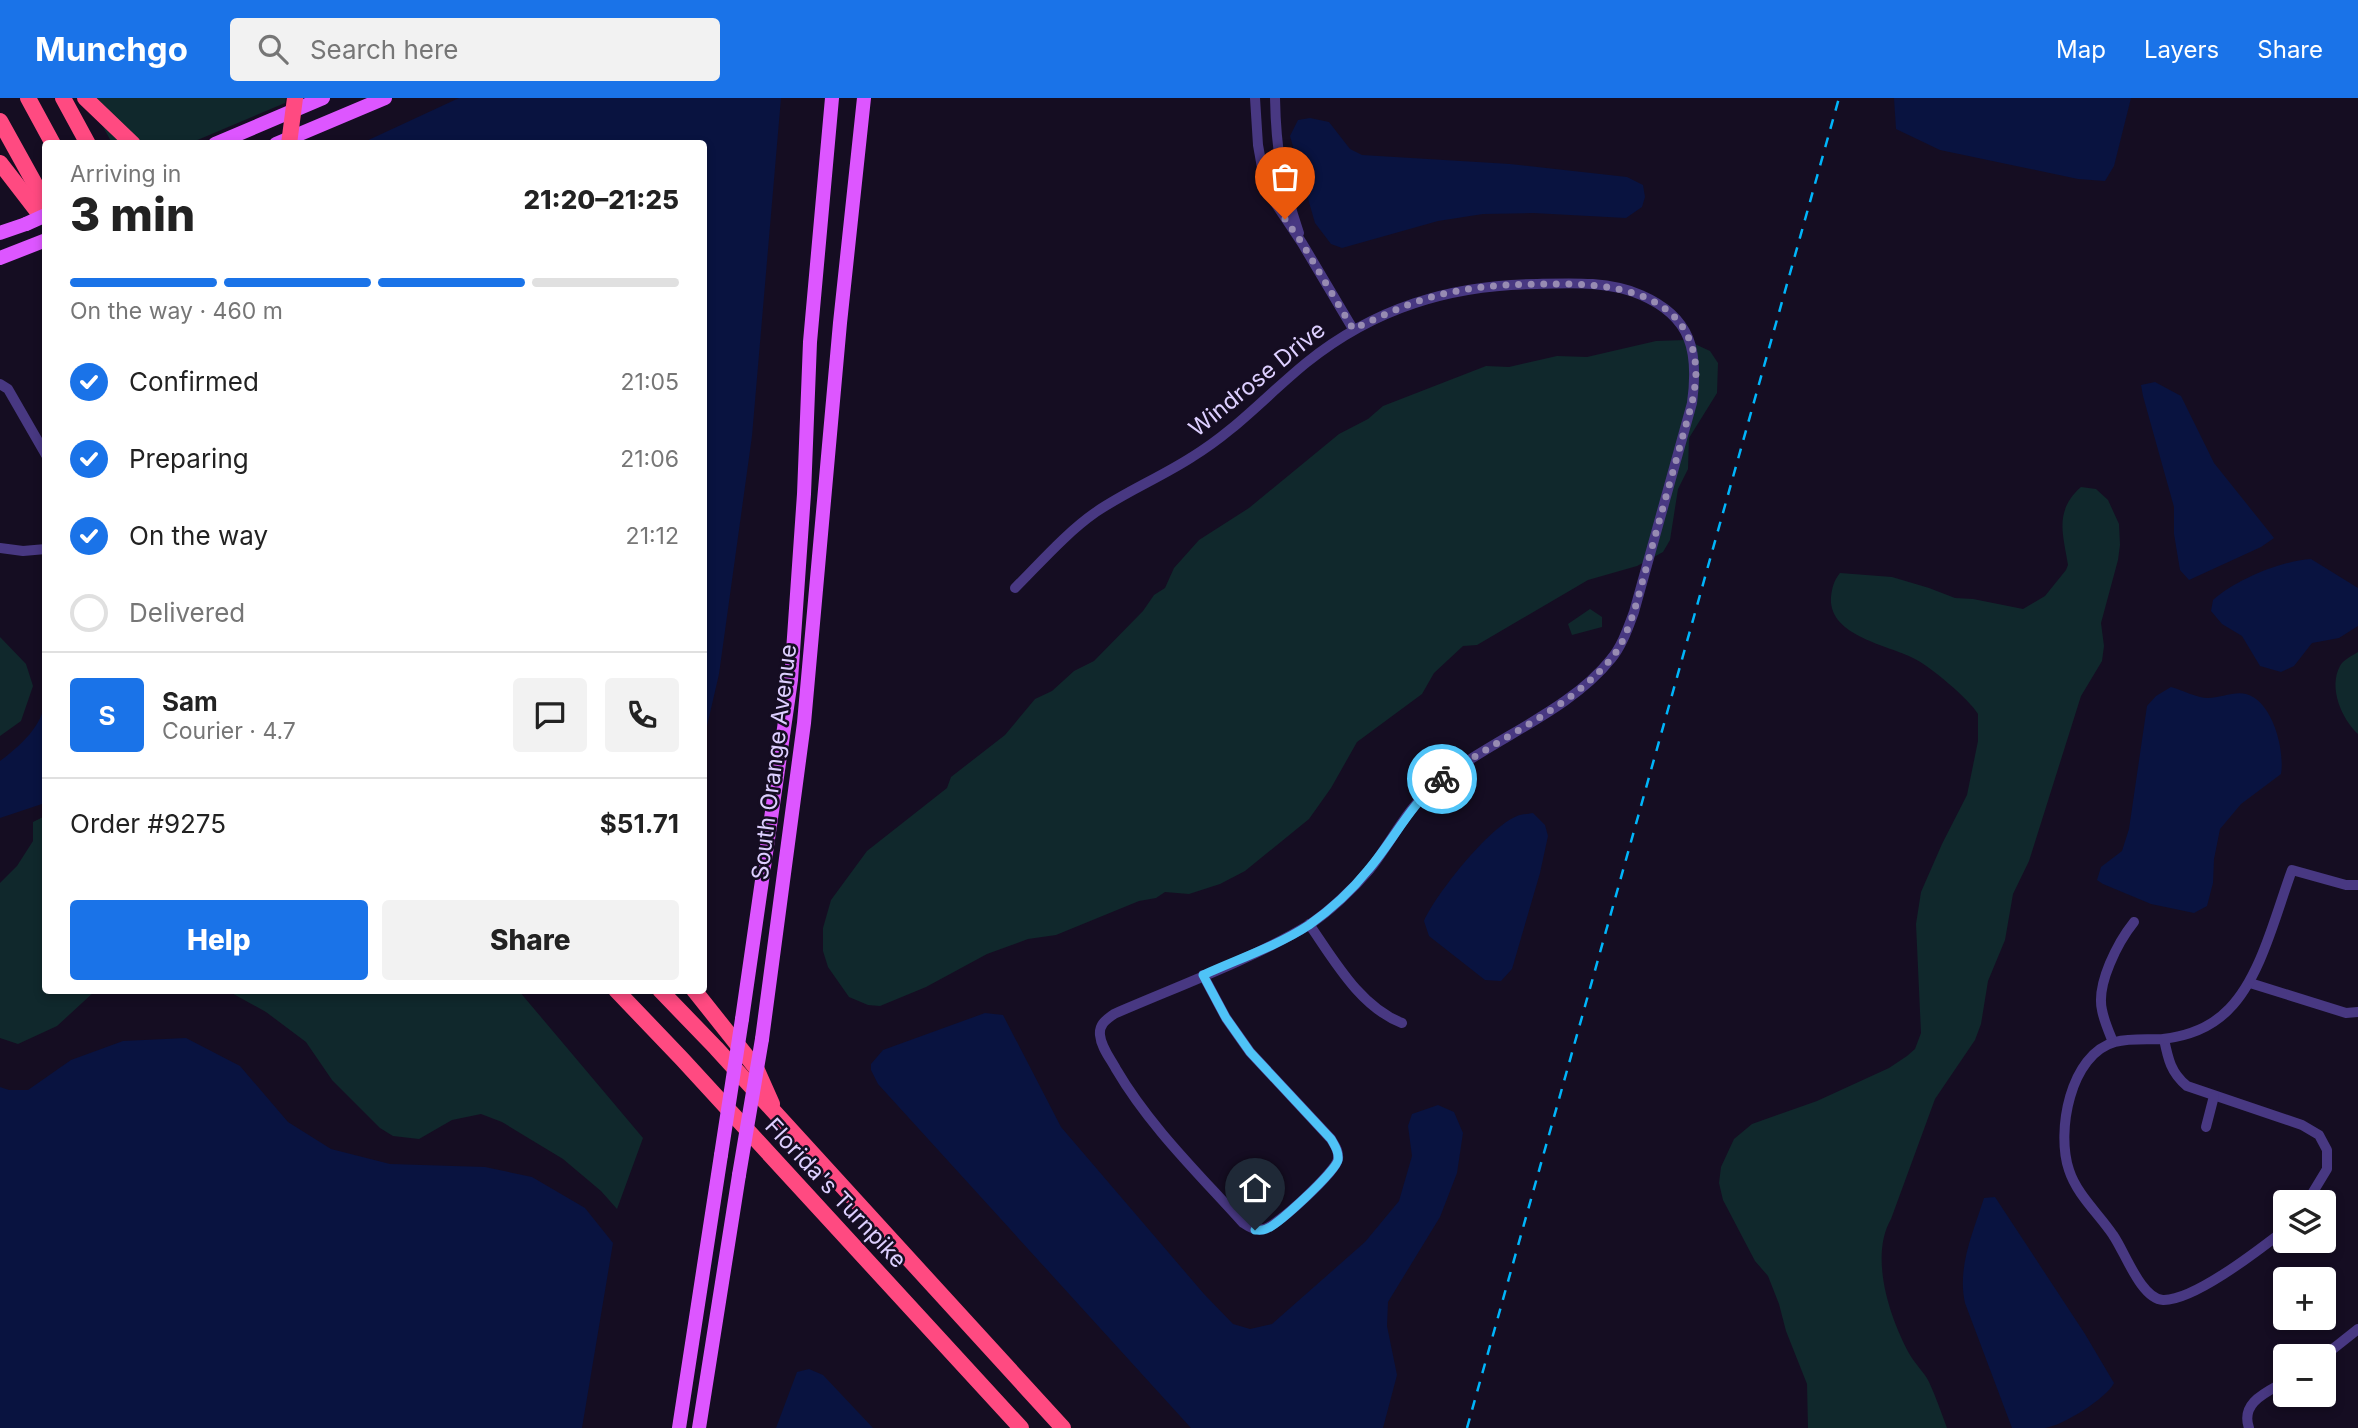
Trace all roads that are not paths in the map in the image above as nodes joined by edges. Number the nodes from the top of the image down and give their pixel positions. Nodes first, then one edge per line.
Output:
1 (28, 98) edge
2 (63, 98) edge
3 (85, 98) edge
4 (295, 98) edge
5 (323, 98) edge
6 (385, 98) edge
7 (832, 98) edge
8 (864, 98) edge
9 (1255, 98) edge
10 (1275, 98) edge
11 (0, 121) edge
12 (51, 140) edge
13 (86, 140) edge
14 (129, 140) edge
15 (224, 140) edge
16 (285, 140) edge
17 (290, 140) edge
18 (0, 163) edge
19 (42, 197) edge
20 (42, 216) edge
21 (42, 217) edge
22 (0, 233) edge
23 (41, 241) edge
24 (1302, 243) junction
25 (0, 258) edge
26 (1353, 329) junction
27 (0, 384) edge
28 (42, 448) edge
29 (0, 548) edge
30 (42, 549) edge
31 (1015, 588) dead end
32 (2358, 886) edge
33 (2134, 922) dead end
34 (1310, 924) junction
35 (1203, 975) junction
36 (2250, 982) junction
37 (620, 994) edge
38 (664, 994) edge
39 (697, 994) edge
40 (2358, 1012) edge
41 (1402, 1023) dead end
42 (2164, 1039) junction
43 (2113, 1042) junction
44 (2214, 1096) junction
45 (777, 1116) junction
46 (2206, 1127) dead end
47 (2314, 1190) edge
48 (2273, 1239) edge
49 (2358, 1329) edge
50 (2336, 1346) edge
51 (2273, 1389) edge
52 (679, 1428) edge
53 (699, 1428) edge
54 (1021, 1428) edge
55 (1063, 1428) edge
56 (2249, 1428) edge

1 - 12 highway
2 - 13 highway
3 - 14 highway
4 - 17 highway, bridge
5 - 15 main road
6 - 16 main road
7 - 52 main road, South Orange Avenue, bridge
8 - 53 main road, South Orange Avenue, bridge
9 - 24 street
10 - 24 street
11 - 19 highway
18 - 20 highway
21 - 22 main road, bridge
23 - 25 main road
24 - 26 street
26 - 31 street, Windrose Drive
26 - 34 street, Windrose Drive
27 - 28 street
29 - 30 street
32 - 36 street
33 - 43 street
34 - 35 street, Windrose Drive
34 - 41 street
35 - 35 street, Windrose Drive
36 - 40 street
36 - 42 street
37 - 54 highway, Florida's Turnpike
38 - 45 highway, Florida's Turnpike
39 - 45 highway
42 - 43 street
42 - 44 street
43 - 48 street
44 - 46 street
44 - 47 street
45 - 55 highway, Florida's Turnpike
49 - 50 street
51 - 56 street

